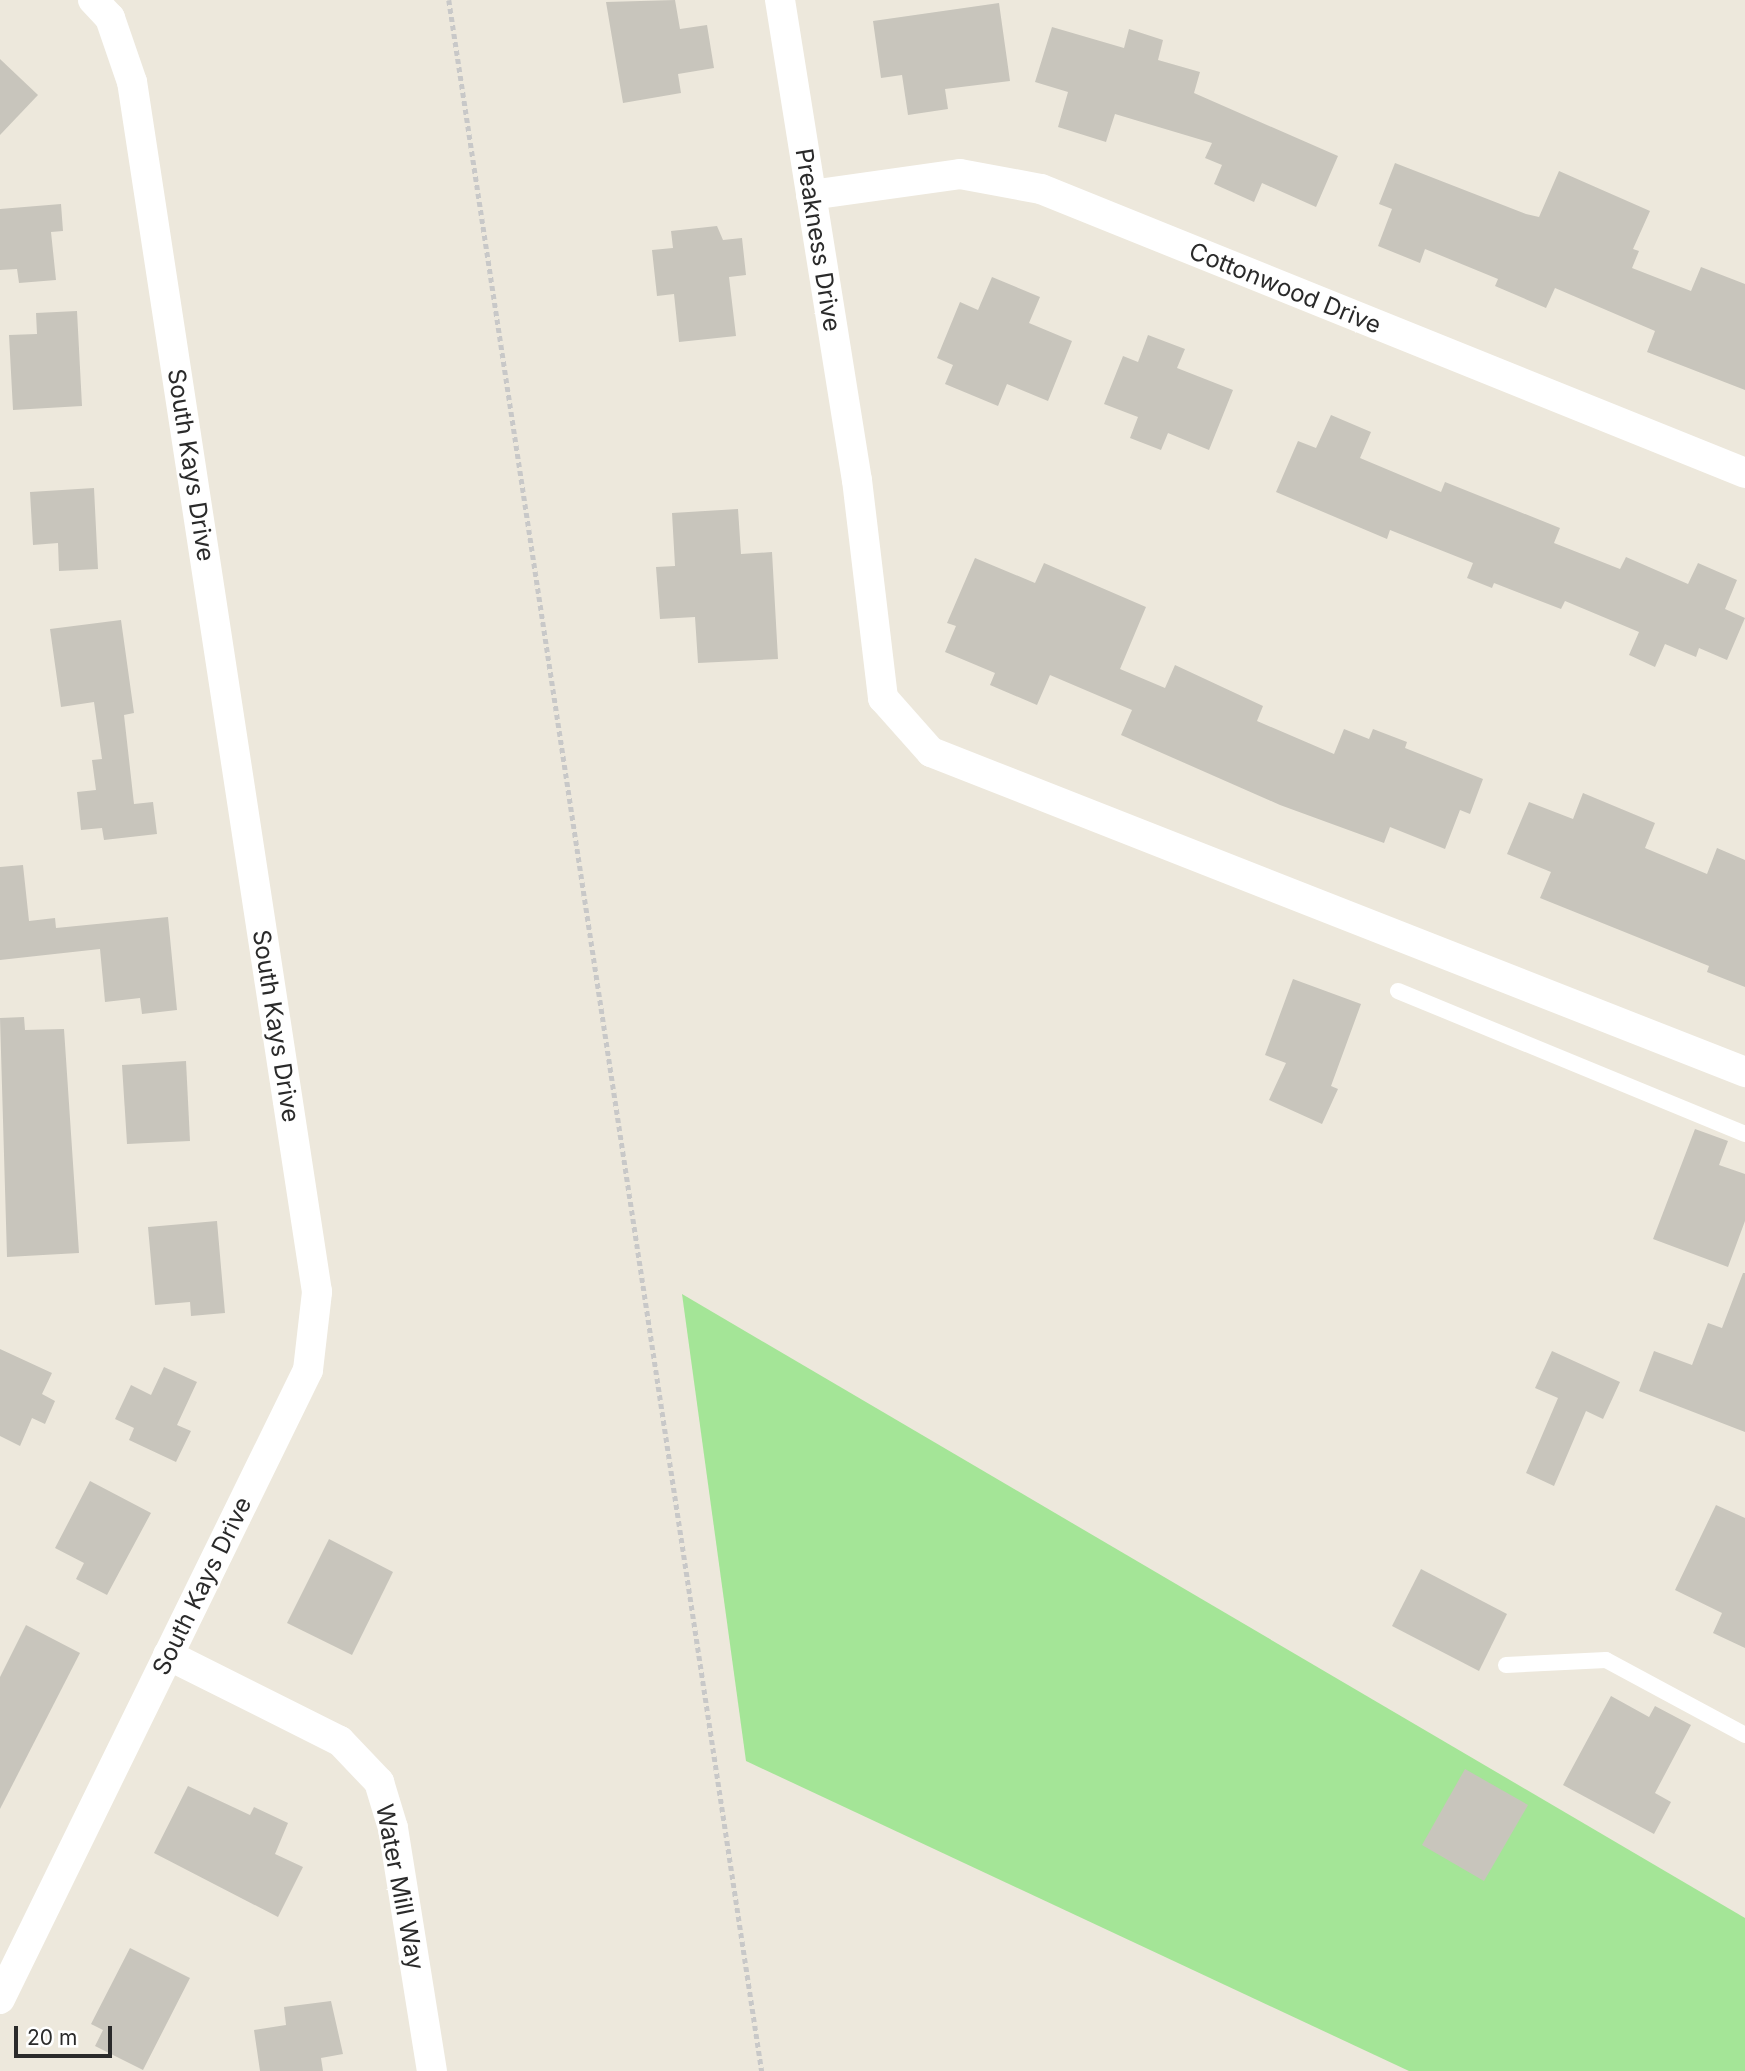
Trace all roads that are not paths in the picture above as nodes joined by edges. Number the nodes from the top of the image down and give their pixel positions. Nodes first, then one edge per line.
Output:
1 (93, 0) edge
2 (780, 0) edge
3 (811, 195) junction
4 (1745, 473) edge
5 (1398, 991) dead end
6 (1745, 1072) edge
7 (1745, 1133) edge
8 (168, 1655) junction
9 (1506, 1665) dead end
10 (1745, 1735) edge
11 (0, 1998) edge
12 (432, 2071) edge

1 - 8 street, South Kays Drive
2 - 3 street, Preakness Drive
3 - 4 street, Cottonwood Drive
3 - 6 street, Preakness Drive
5 - 7 lane
8 - 11 street, South Kays Drive
8 - 12 street, Water Mill Way
9 - 10 lane

